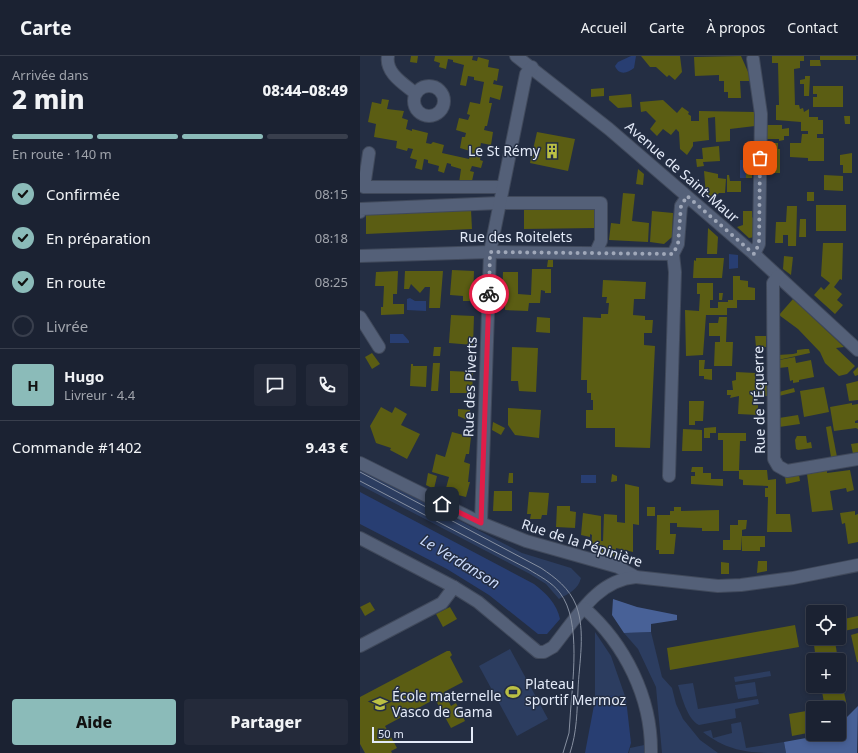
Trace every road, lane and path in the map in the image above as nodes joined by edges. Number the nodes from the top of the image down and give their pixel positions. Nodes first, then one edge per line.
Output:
1 (388, 56) edge
2 (753, 59) dead end
3 (525, 60) edge
4 (415, 93) dead end
5 (368, 153) dead end
6 (500, 195) junction
7 (687, 196) junction
8 (360, 212) edge
9 (490, 252) junction
10 (596, 252) junction
11 (673, 254) junction
12 (754, 254) junction
13 (360, 256) edge
14 (778, 276) junction
15 (360, 317) edge
16 (857, 345) edge
17 (379, 347) dead end
18 (858, 459) edge
19 (360, 463) edge
20 (669, 476) dead end
21 (481, 523) junction
22 (360, 538) edge
23 (858, 565) edge
24 (636, 577) junction
25 (454, 587) junction
26 (584, 608) junction
27 (360, 646) edge
28 (651, 753) edge

1 - 4 street
2 - 12 street
3 - 6 street, Rue des Piverts
3 - 7 street, Avenue de Saint-Maur
5 - 6 street
6 - 8 street
6 - 9 street, Rue des Piverts
6 - 10 street
7 - 11 street
7 - 12 street, Avenue de Saint-Maur
9 - 10 street, Rue des Roitelets
9 - 13 street, Rue des Roitelets
9 - 21 street, Rue des Piverts
10 - 11 street, Rue des Roitelets
11 - 20 street
12 - 14 street, Avenue de Saint-Maur
14 - 16 street, Avenue de Saint-Maur
14 - 18 street, Rue de l'Équerre
15 - 17 street
19 - 21 street, Rue de la Pépinière
21 - 24 street, Rue de la Pépinière
22 - 25 street
23 - 24 street, Rue de la Pépinière
24 - 26 street
25 - 26 street
25 - 27 street
26 - 28 street

